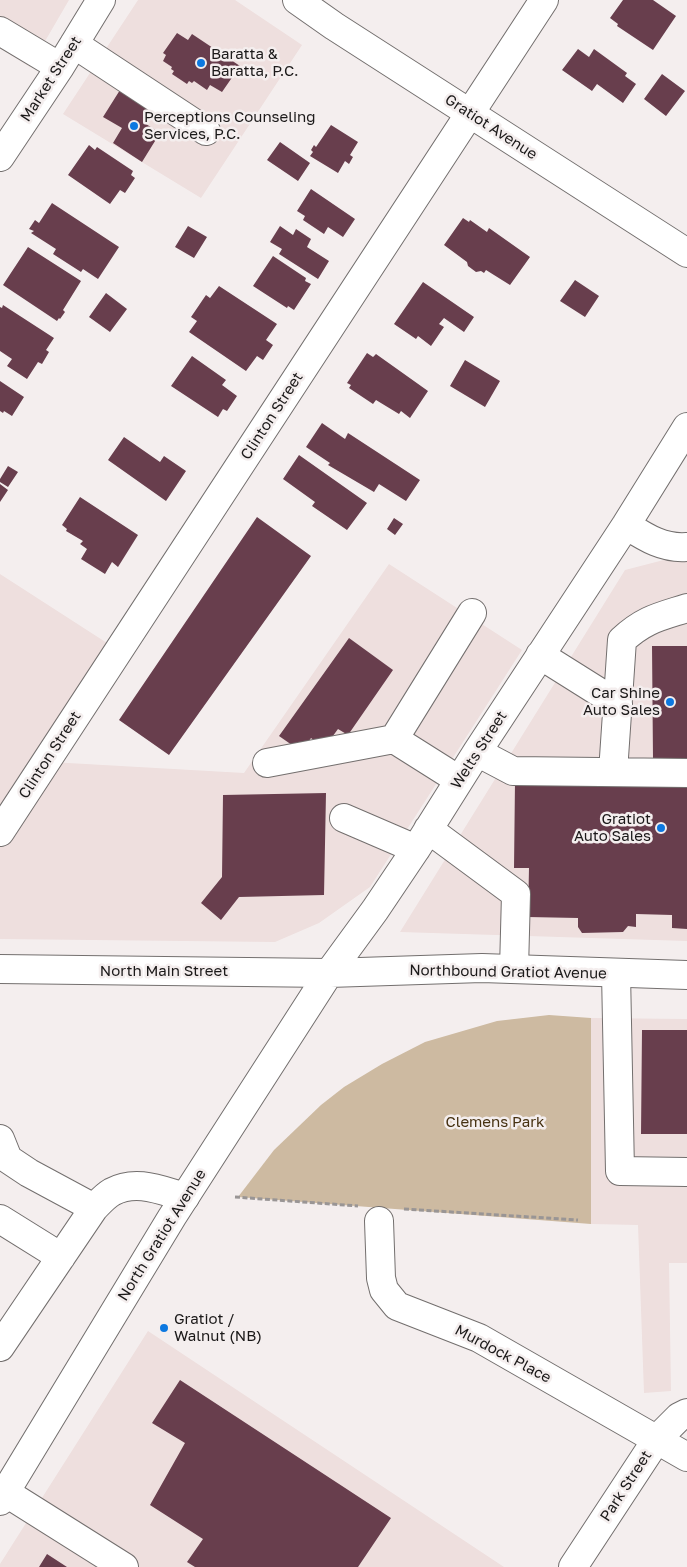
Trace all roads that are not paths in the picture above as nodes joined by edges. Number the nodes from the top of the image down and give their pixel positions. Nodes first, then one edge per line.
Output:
1 (101, 0) edge
2 (297, 0) edge
3 (544, 0) edge
4 (0, 31) edge
5 (74, 44) junction
6 (60, 67) junction
7 (470, 114) junction
8 (206, 131) dead end
9 (0, 157) edge
10 (687, 253) edge
11 (687, 427) edge
12 (626, 525) junction
13 (687, 547) edge
14 (687, 608) edge
15 (472, 612) dead end
16 (540, 655) junction
17 (618, 704) junction
18 (394, 739) junction
19 (477, 752) junction
20 (267, 763) dead end
21 (613, 772) junction
22 (687, 773) edge
23 (459, 780) junction
24 (344, 818) dead end
25 (0, 832) edge
26 (422, 839) junction
27 (514, 969) junction
28 (0, 970) edge
29 (329, 973) junction
30 (616, 973) junction
31 (687, 975) edge
32 (0, 1139) edge
33 (687, 1172) edge
34 (185, 1197) junction
35 (94, 1208) junction
36 (381, 1212) road end
37 (0, 1219) edge
38 (60, 1257) junction
39 (9, 1313) edge
40 (0, 1347) edge
41 (687, 1413) edge
42 (657, 1439) junction
43 (687, 1457) edge
44 (2, 1494) edge
45 (124, 1567) edge
46 (573, 1567) edge

1 - 5 street, Market Street
2 - 7 street, Gratiot Avenue
3 - 7 street, Clinton Street
4 - 6 street
5 - 6 street, Market Street
5 - 8 street
6 - 9 street, Market Street
7 - 10 street, Gratiot Avenue
7 - 25 street, Clinton Street
11 - 12 street, Welts Street
12 - 13 street
12 - 16 street, Welts Street
14 - 17 street
15 - 18 street
16 - 17 street
16 - 19 street, Welts Street
17 - 21 street
18 - 20 street
18 - 23 street
19 - 21 street
19 - 23 street, Welts Street
21 - 22 street
23 - 26 street, Welts Street
24 - 26 street
26 - 27 street
26 - 29 street, Welts Street
27 - 29 street, Northbound Gratiot Avenue
27 - 30 street, Northbound Gratiot Avenue
28 - 29 street, North Main Street
29 - 34 street, North Gratiot Avenue
30 - 31 street, Northbound Gratiot Avenue
30 - 33 street
32 - 35 street
34 - 35 street
34 - 44 street, North Gratiot Avenue
35 - 38 street
36 - 42 street, Murdock Place
37 - 38 street
38 - 39 street
39 - 40 street
41 - 42 street, Park Street
42 - 43 street, Murdock Place
42 - 46 street, Park Street
44 - 45 street

